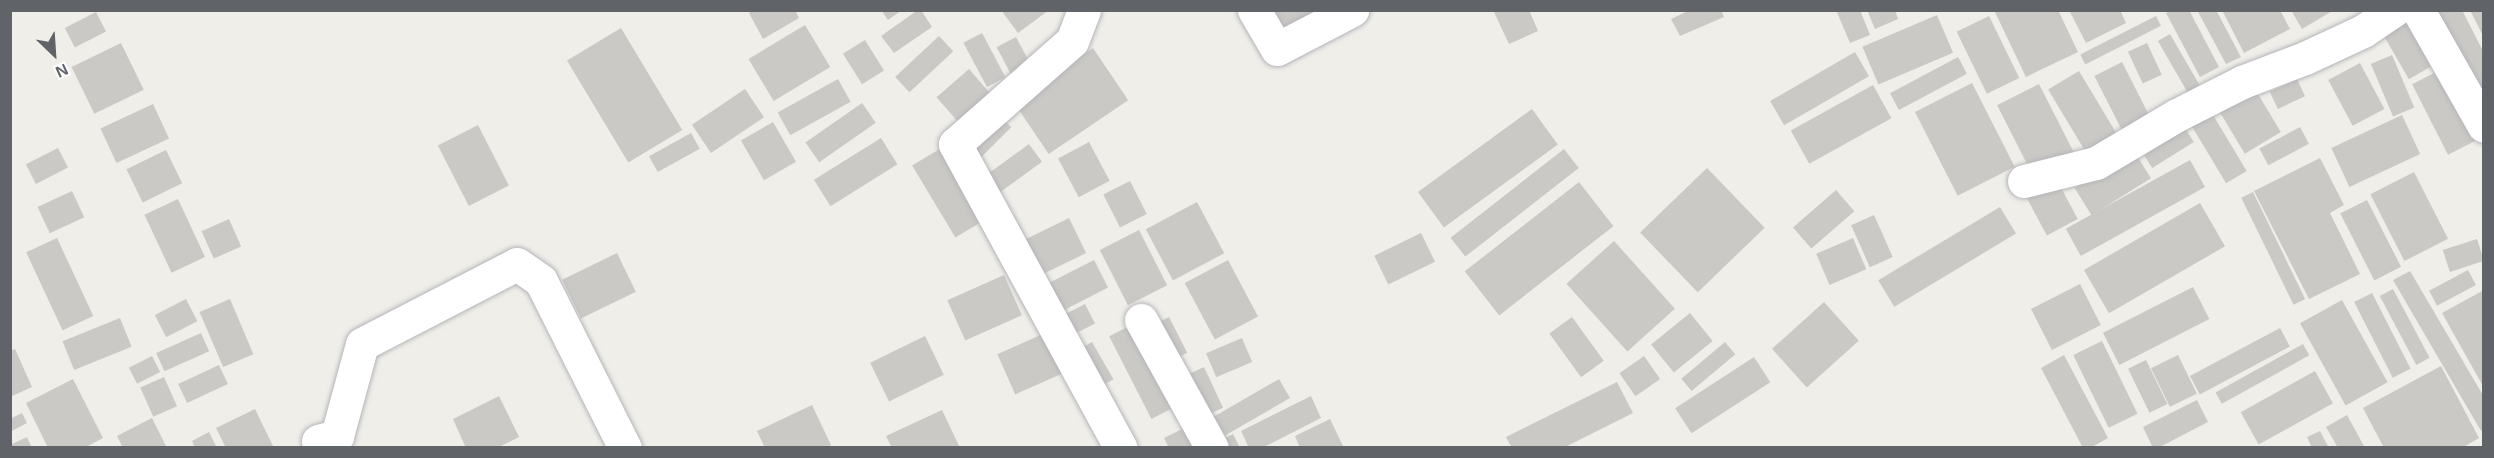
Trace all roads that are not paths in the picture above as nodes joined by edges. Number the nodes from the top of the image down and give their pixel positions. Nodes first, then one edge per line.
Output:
1 (1084, 10) edge
2 (1254, 10) edge
3 (1352, 10) edge
4 (2394, 10) edge
5 (2418, 10) edge
6 (2484, 126) edge
7 (2024, 181) dead end
8 (1141, 320) dead end
9 (318, 441) dead end
10 (625, 447) edge
11 (1121, 447) edge
12 (1212, 447) edge

1 - 11 street
2 - 3 street
4 - 7 street
5 - 6 street
8 - 12 street
9 - 10 street

